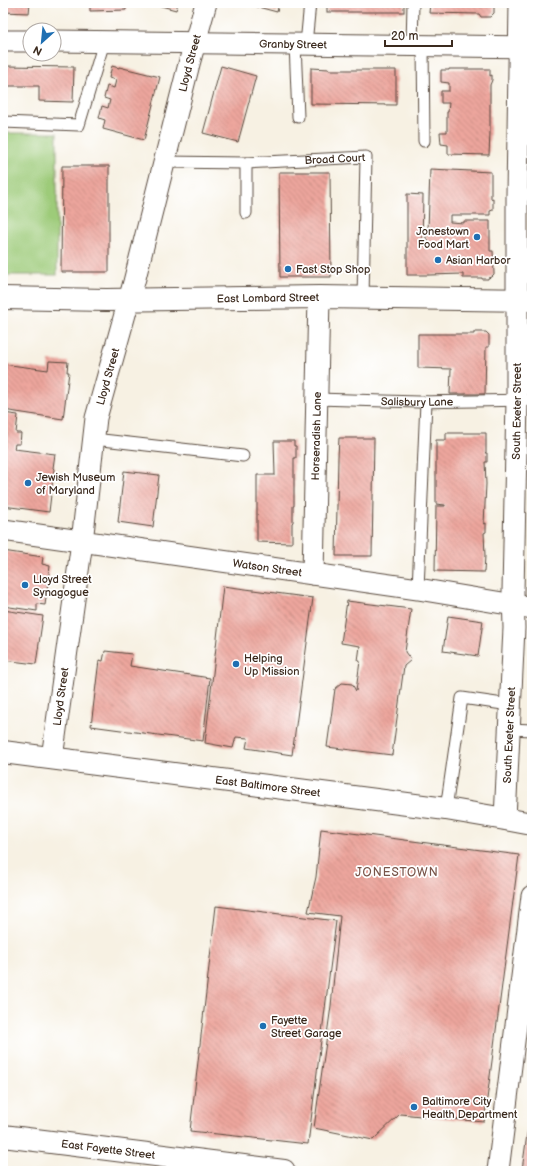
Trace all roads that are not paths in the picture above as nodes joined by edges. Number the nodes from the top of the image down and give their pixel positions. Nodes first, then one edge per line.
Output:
1 (206, 3) edge
2 (310, 3) edge
3 (413, 3) edge
4 (520, 3) edge
5 (3, 40) edge
6 (22, 41) edge
7 (62, 41) edge
8 (104, 42) junction
9 (194, 43) junction
10 (300, 44) junction
11 (418, 46) junction
12 (525, 47) edge
13 (298, 117) dead end
14 (3, 122) edge
15 (424, 141) dead end
16 (164, 162) junction
17 (246, 163) junction
18 (524, 195) edge
19 (246, 213) dead end
20 (319, 297) junction
21 (3, 298) edge
22 (363, 298) junction
23 (130, 299) junction
24 (524, 300) edge
25 (317, 399) junction
26 (524, 400) edge
27 (426, 402) junction
28 (94, 439) junction
29 (243, 456) dead end
30 (3, 530) edge
31 (82, 542) junction
32 (313, 574) junction
33 (418, 589) junction
34 (523, 606) edge
35 (510, 705) junction
36 (510, 729) junction
37 (532, 730) edge
38 (3, 752) edge
39 (52, 758) junction
40 (446, 809) junction
41 (505, 818) junction
42 (532, 824) edge
43 (532, 896) edge
44 (3, 1136) edge
45 (283, 1171) edge
46 (498, 1171) edge

1 - 9 street, Lloyd Street
2 - 10 lane
3 - 11 lane
4 - 12 street, South Exeter Street
5 - 6 street
7 - 8 street, Granby Street
8 - 9 street, Granby Street
8 - 14 lane
9 - 10 street, Granby Street
9 - 16 street, Lloyd Street
10 - 11 street, Granby Street
10 - 13 lane
11 - 12 street, Granby Street
11 - 15 lane
12 - 18 street, South Exeter Street
16 - 17 lane, Broad Court
16 - 23 street, Lloyd Street
17 - 19 lane
17 - 22 lane, Broad Court
18 - 24 street, South Exeter Street
20 - 22 main road, East Lombard Street
20 - 23 main road, East Lombard Street
20 - 25 street, Horseradish Lane
21 - 23 main road, East Lombard Street
22 - 24 main road, East Lombard Street
23 - 28 street, Lloyd Street
24 - 26 street, South Exeter Street
25 - 27 lane, Salisbury Lane
25 - 32 street, Horseradish Lane
26 - 27 lane, Salisbury Lane
26 - 34 street, South Exeter Street
27 - 33 lane
28 - 29 lane
28 - 31 street, Lloyd Street
30 - 31 street, Watson Street
31 - 32 street, Watson Street
31 - 39 street, Lloyd Street
32 - 33 street, Watson Street
33 - 34 street, Watson Street
34 - 35 street, South Exeter Street
35 - 36 street, South Exeter Street
35 - 40 lane
36 - 37 lane
36 - 41 street, South Exeter Street
38 - 39 main road, East Baltimore Street
39 - 40 main road, East Baltimore Street
40 - 41 main road, East Baltimore Street
41 - 42 main road, East Baltimore Street
43 - 46 street
44 - 45 main road, East Fayette Street

